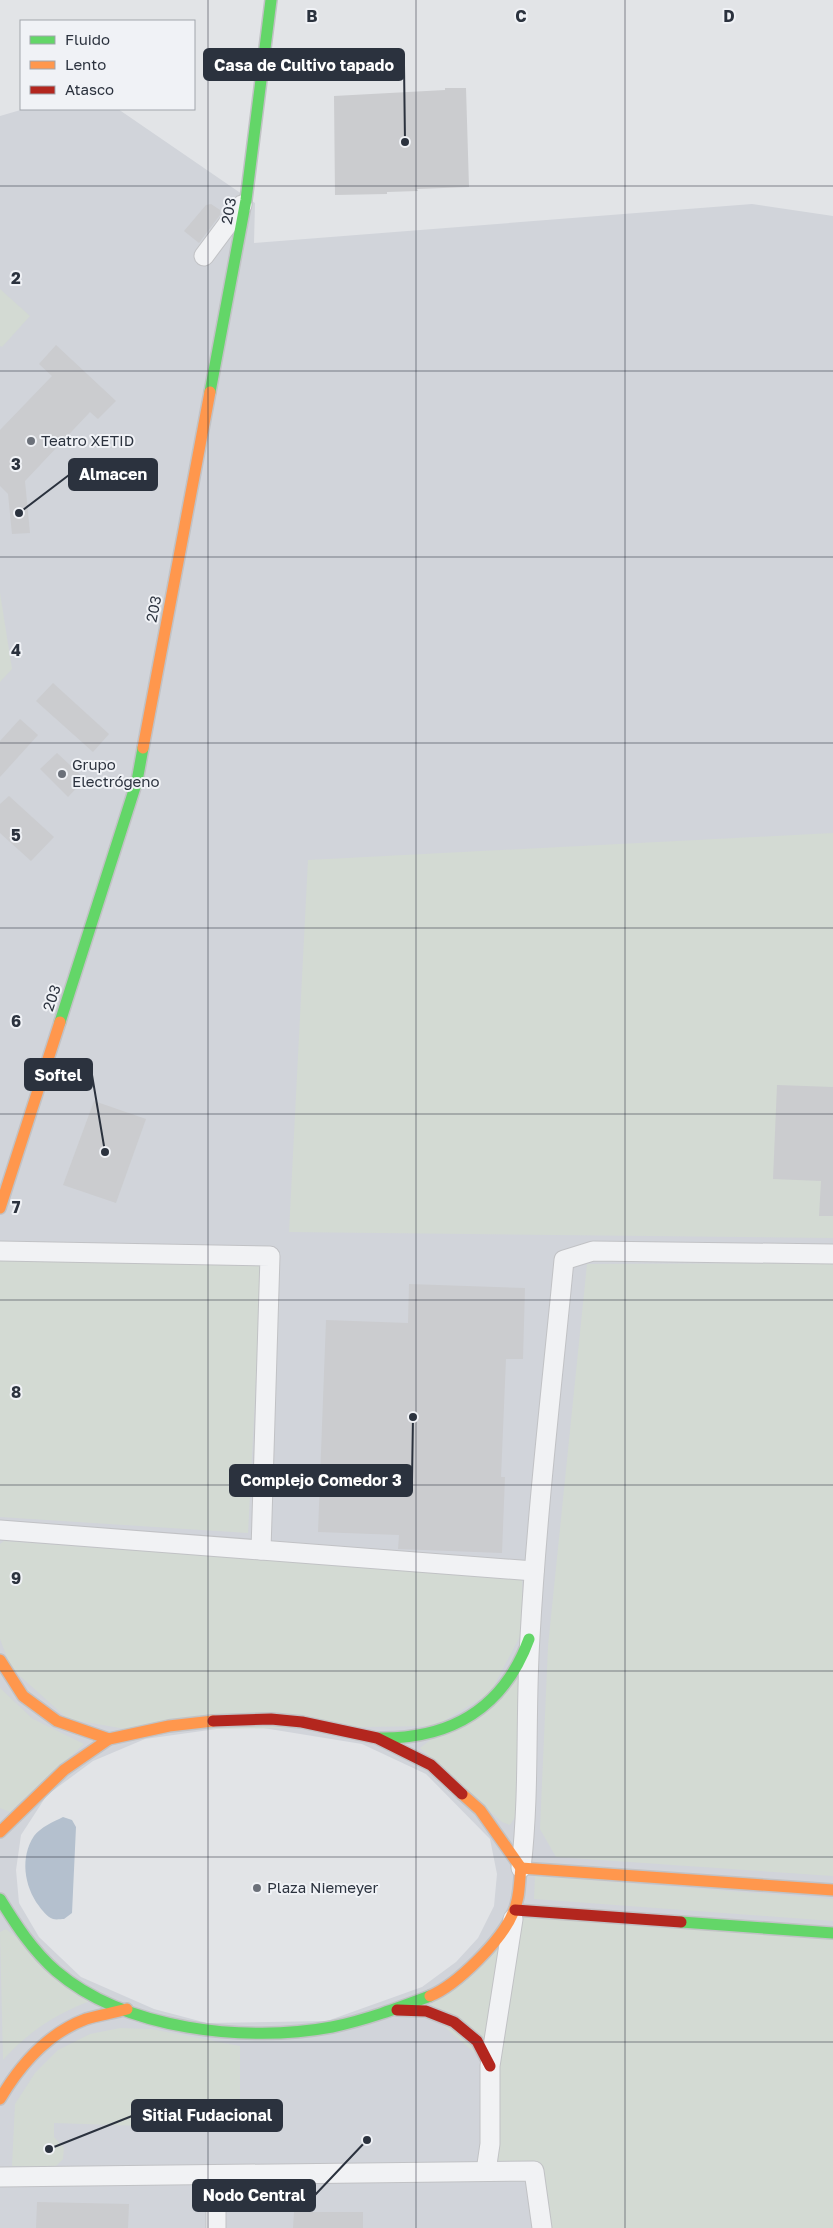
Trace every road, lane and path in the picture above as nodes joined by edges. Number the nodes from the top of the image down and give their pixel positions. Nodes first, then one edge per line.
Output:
1 (271, 0) edge
2 (246, 200) junction
3 (204, 256) dead end
4 (0, 1205) edge
5 (0, 1251) edge
6 (833, 1254) edge
7 (0, 1530) edge
8 (261, 1550) junction
9 (534, 1571) junction
10 (529, 1640) junction
11 (0, 1660) edge
12 (378, 1738) junction
13 (109, 1739) junction
14 (0, 1832) edge
15 (521, 1868) junction
16 (833, 1890) edge
17 (0, 1899) edge
18 (515, 1910) junction
19 (833, 1933) edge
20 (127, 2009) junction
21 (396, 2010) junction
22 (490, 2066) junction
23 (0, 2098) edge
24 (486, 2171) junction
25 (216, 2175) junction
26 (0, 2177) edge
27 (216, 2228) edge
28 (542, 2228) edge

1 - 2 street, 203
2 - 3 street
2 - 4 street, 203
5 - 8 street
6 - 9 street
7 - 8 street
8 - 9 street
9 - 10 street
10 - 12 street
10 - 15 street
11 - 13 street
12 - 13 street
12 - 15 street
13 - 14 street
15 - 16 street
15 - 18 street
17 - 20 street
18 - 19 street
18 - 21 street
18 - 22 street
20 - 21 street
20 - 23 street
21 - 22 street
22 - 24 street
24 - 25 street
24 - 28 street
25 - 26 street
25 - 27 street

